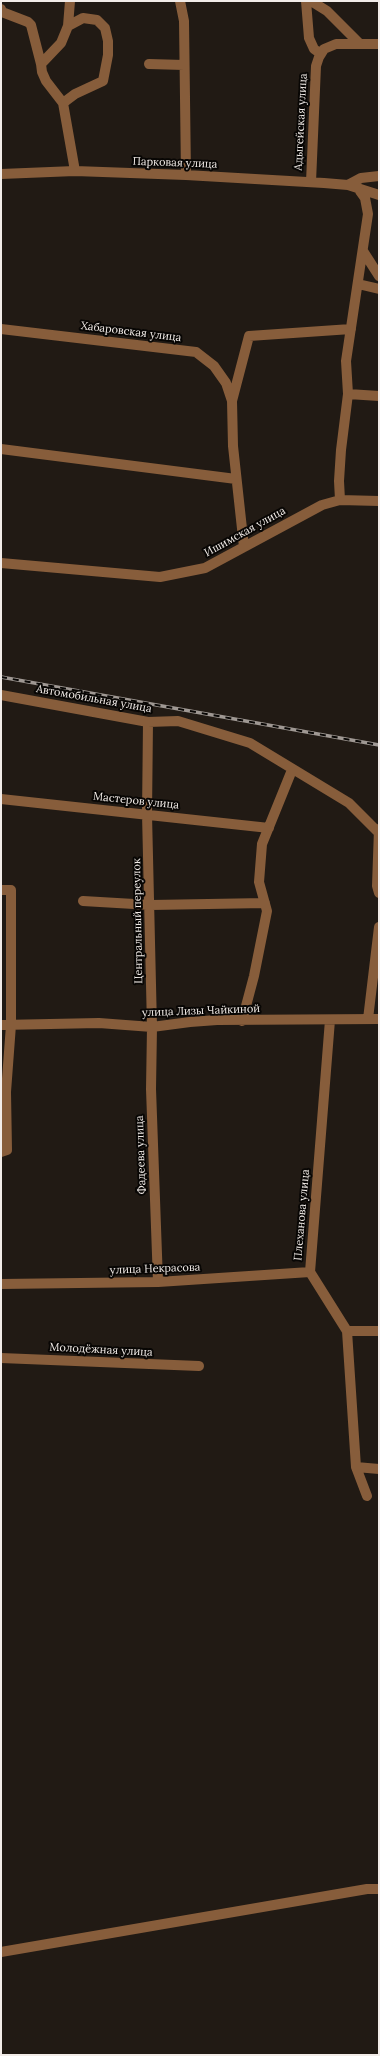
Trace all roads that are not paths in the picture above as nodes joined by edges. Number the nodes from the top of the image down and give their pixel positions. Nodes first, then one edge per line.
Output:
1 (70, 1) edge
2 (180, 1) edge
3 (306, 1) edge
4 (311, 1) edge
5 (1, 9) edge
6 (68, 26) junction
7 (359, 43) junction
8 (379, 44) edge
9 (321, 54) junction
10 (41, 64) junction
11 (149, 64) dead end
12 (184, 65) junction
13 (63, 103) junction
14 (75, 171) junction
15 (1, 174) edge
16 (186, 175) junction
17 (379, 176) edge
18 (310, 182) junction
19 (348, 185) junction
20 (360, 190) junction
21 (379, 195) edge
22 (363, 251) junction
23 (379, 276) edge
24 (358, 284) junction
25 (379, 289) edge
26 (1, 329) edge
27 (351, 329) junction
28 (348, 394) junction
29 (379, 396) edge
30 (232, 401) junction
31 (1, 449) edge
32 (236, 478) junction
33 (340, 500) junction
34 (379, 501) edge
35 (244, 547) junction
36 (1, 563) edge
37 (1, 695) edge
38 (148, 722) junction
39 (292, 770) junction
40 (1, 800) edge
41 (147, 814) junction
42 (269, 828) junction
43 (379, 829) edge
44 (379, 833) edge
45 (1, 890) edge
46 (379, 892) edge
47 (83, 901) dead end
48 (265, 902) junction
49 (150, 905) junction
50 (379, 927) edge
51 (368, 1019) junction
52 (379, 1019) edge
53 (330, 1020) junction
54 (242, 1021) junction
55 (6, 1025) edge
56 (152, 1027) junction
57 (4, 1092) edge
58 (1, 1152) edge
59 (310, 1272) junction
60 (158, 1282) junction
61 (1, 1284) edge
62 (347, 1331) junction
63 (379, 1331) edge
64 (2, 1356) edge
65 (199, 1366) dead end
66 (356, 1467) junction
67 (379, 1468) edge
68 (367, 1496) dead end
69 (379, 1889) edge
70 (1, 1952) edge

1 - 6 street
2 - 12 street
3 - 9 street
4 - 7 street
5 - 10 street
6 - 10 street
6 - 13 street
7 - 8 street
7 - 9 street
9 - 18 street, Адыгейская улица
10 - 13 street
11 - 12 street
12 - 16 street
13 - 14 street
14 - 15 street, Парковая улица
14 - 16 street, Парковая улица
16 - 18 street, Парковая улица
17 - 19 street, Парковая улица
18 - 19 street, Парковая улица
19 - 20 street, Парковая улица
20 - 21 street, Парковая улица
20 - 22 street
22 - 23 street
22 - 24 street
24 - 25 street
24 - 27 street
26 - 30 street, Хабаровская улица
27 - 28 street
27 - 30 street, Хабаровская улица
28 - 29 street
28 - 33 street
30 - 32 street, Хабаровская улица
31 - 32 street
32 - 35 street, Хабаровская улица
33 - 34 street, Ишимская улица
33 - 35 street, Ишимская улица
35 - 36 street, Ишимская улица
37 - 38 street, Автомобильная улица
38 - 39 street, Автомобильная улица
38 - 41 street, Центральный переулок
39 - 42 street
39 - 44 street, Автомобильная улица
40 - 41 street, Мастеров улица
41 - 42 street, Мастеров улица
41 - 49 street, Центральный переулок
42 - 48 street
43 - 44 street
44 - 46 street
45 - 55 street
47 - 49 street
48 - 49 street
48 - 54 street
49 - 56 street, Центральный переулок
50 - 51 street
51 - 52 street, улица Лизы Чайкиной
51 - 53 street, улица Лизы Чайкиной
53 - 54 street, улица Лизы Чайкиной
53 - 59 street, Плеханова улица
54 - 56 street, улица Лизы Чайкиной
55 - 56 street, улица Лизы Чайкиной
55 - 57 street
56 - 60 street, Фадеева улица
57 - 58 street
59 - 60 street, улица Некрасова
59 - 62 street, Плеханова улица
60 - 61 street, улица Некрасова
62 - 63 street
62 - 66 street, Плеханова улица
64 - 65 street, Молодёжная улица
66 - 67 street
66 - 68 street, Плеханова улица
69 - 70 street

